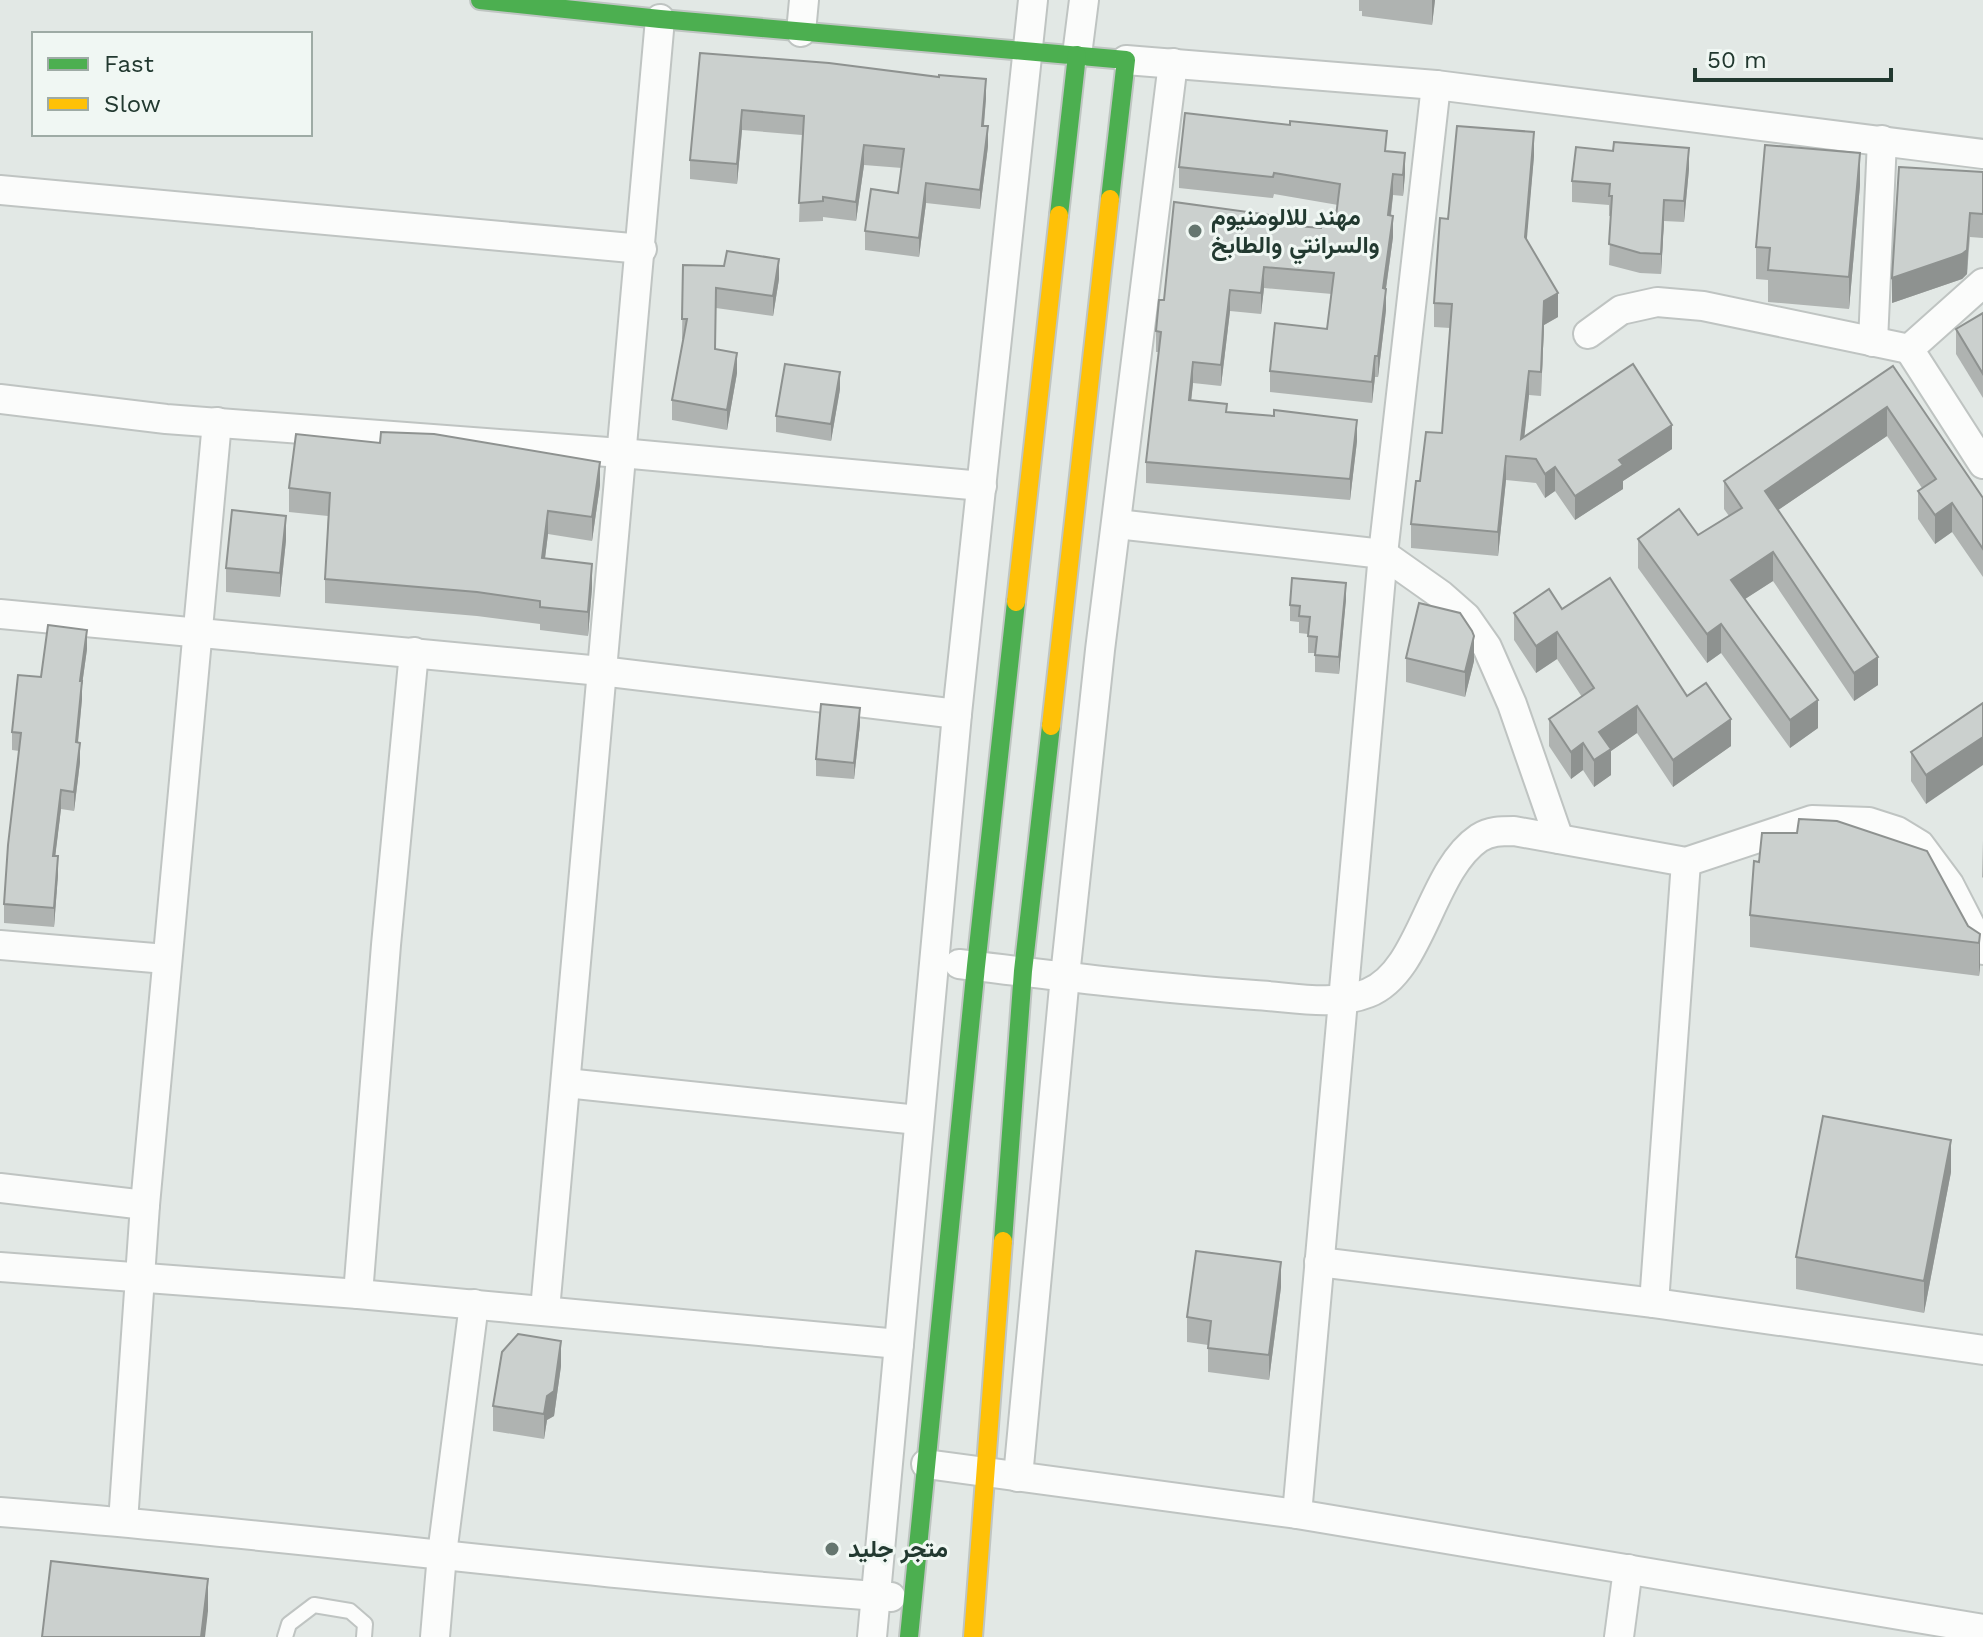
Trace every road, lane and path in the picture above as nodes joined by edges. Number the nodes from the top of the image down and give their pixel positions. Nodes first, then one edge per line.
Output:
1 (480, 0) edge
2 (804, 0) edge
3 (1033, 0) edge
4 (1084, 0) edge
5 (660, 19) junction
6 (801, 32) junction
7 (1026, 52) junction
8 (1077, 55) junction
9 (1126, 60) junction
10 (1173, 63) junction
11 (1436, 85) junction
12 (1882, 140) junction
13 (1983, 154) edge
14 (0, 190) edge
15 (642, 249) junction
16 (1983, 283) edge
17 (1588, 334) dead end
18 (1873, 342) junction
19 (1909, 349) junction
20 (0, 399) edge
21 (217, 422) junction
22 (621, 453) junction
23 (1983, 464) edge
24 (982, 486) junction
25 (1117, 524) junction
26 (1383, 554) junction
27 (0, 614) edge
28 (197, 634) junction
29 (414, 652) junction
30 (601, 671) junction
31 (957, 714) junction
32 (1559, 839) junction
33 (1686, 862) junction
34 (0, 945) edge
35 (1983, 950) edge
36 (166, 959) junction
37 (935, 961) junction
38 (976, 966) junction
39 (1023, 971) junction
40 (1065, 976) junction
41 (1343, 1001) junction
42 (566, 1083) junction
43 (918, 1120) junction
44 (0, 1188) edge
45 (145, 1205) junction
46 (1319, 1262) junction
47 (0, 1267) edge
48 (141, 1279) junction
49 (358, 1294) junction
50 (1654, 1303) junction
51 (474, 1304) junction
52 (545, 1310) junction
53 (899, 1344) junction
54 (1983, 1350) edge
55 (926, 1464) junction
56 (984, 1472) junction
57 (1018, 1477) junction
58 (0, 1512) edge
59 (1297, 1514) junction
60 (123, 1522) junction
61 (442, 1554) junction
62 (1628, 1569) junction
63 (875, 1596) junction
64 (912, 1599) junction
65 (1983, 1629) edge
66 (1938, 1630) edge
67 (285, 1637) edge
68 (364, 1637) edge
69 (435, 1637) edge
70 (872, 1637) edge
71 (909, 1637) edge
72 (973, 1637) edge
73 (1619, 1637) edge

1 - 5 street
2 - 6 street
3 - 7 street
4 - 8 street
5 - 6 street
5 - 15 street
6 - 7 street
7 - 8 street
7 - 24 street
8 - 9 street
8 - 38 street
9 - 10 street
9 - 39 street
10 - 11 street
10 - 25 street
11 - 12 street
11 - 26 street
12 - 13 street
12 - 18 street
14 - 15 street
15 - 22 street
16 - 19 street
17 - 18 street
18 - 19 street
19 - 23 street
20 - 21 street
21 - 22 street
21 - 28 street
22 - 24 street
22 - 30 street
24 - 31 street
25 - 26 street
25 - 40 street
26 - 32 street
26 - 41 street
27 - 28 street
28 - 29 street
28 - 36 street
29 - 30 street
29 - 49 street
30 - 31 street
30 - 42 street
31 - 37 street
32 - 33 street
32 - 41 street
33 - 35 street
33 - 50 street
34 - 36 street
36 - 45 street
37 - 38 street
37 - 43 street
38 - 39 street
38 - 55 street
39 - 40 street
39 - 56 street
40 - 41 street
40 - 57 street
41 - 46 street
42 - 43 street
42 - 52 street
43 - 53 street
44 - 45 street
45 - 48 street
46 - 50 street
46 - 59 street
47 - 48 street
48 - 49 street
48 - 60 street
49 - 51 street
50 - 54 street
51 - 52 street
51 - 61 street
52 - 53 street
53 - 63 street
55 - 56 street
55 - 64 street
56 - 57 street
56 - 72 street
57 - 59 street
58 - 60 street
59 - 62 street
60 - 61 street
61 - 63 street
61 - 69 street
62 - 66 street
62 - 73 street
63 - 64 street
63 - 70 street
64 - 71 street
65 - 66 street
67 - 68 lane

